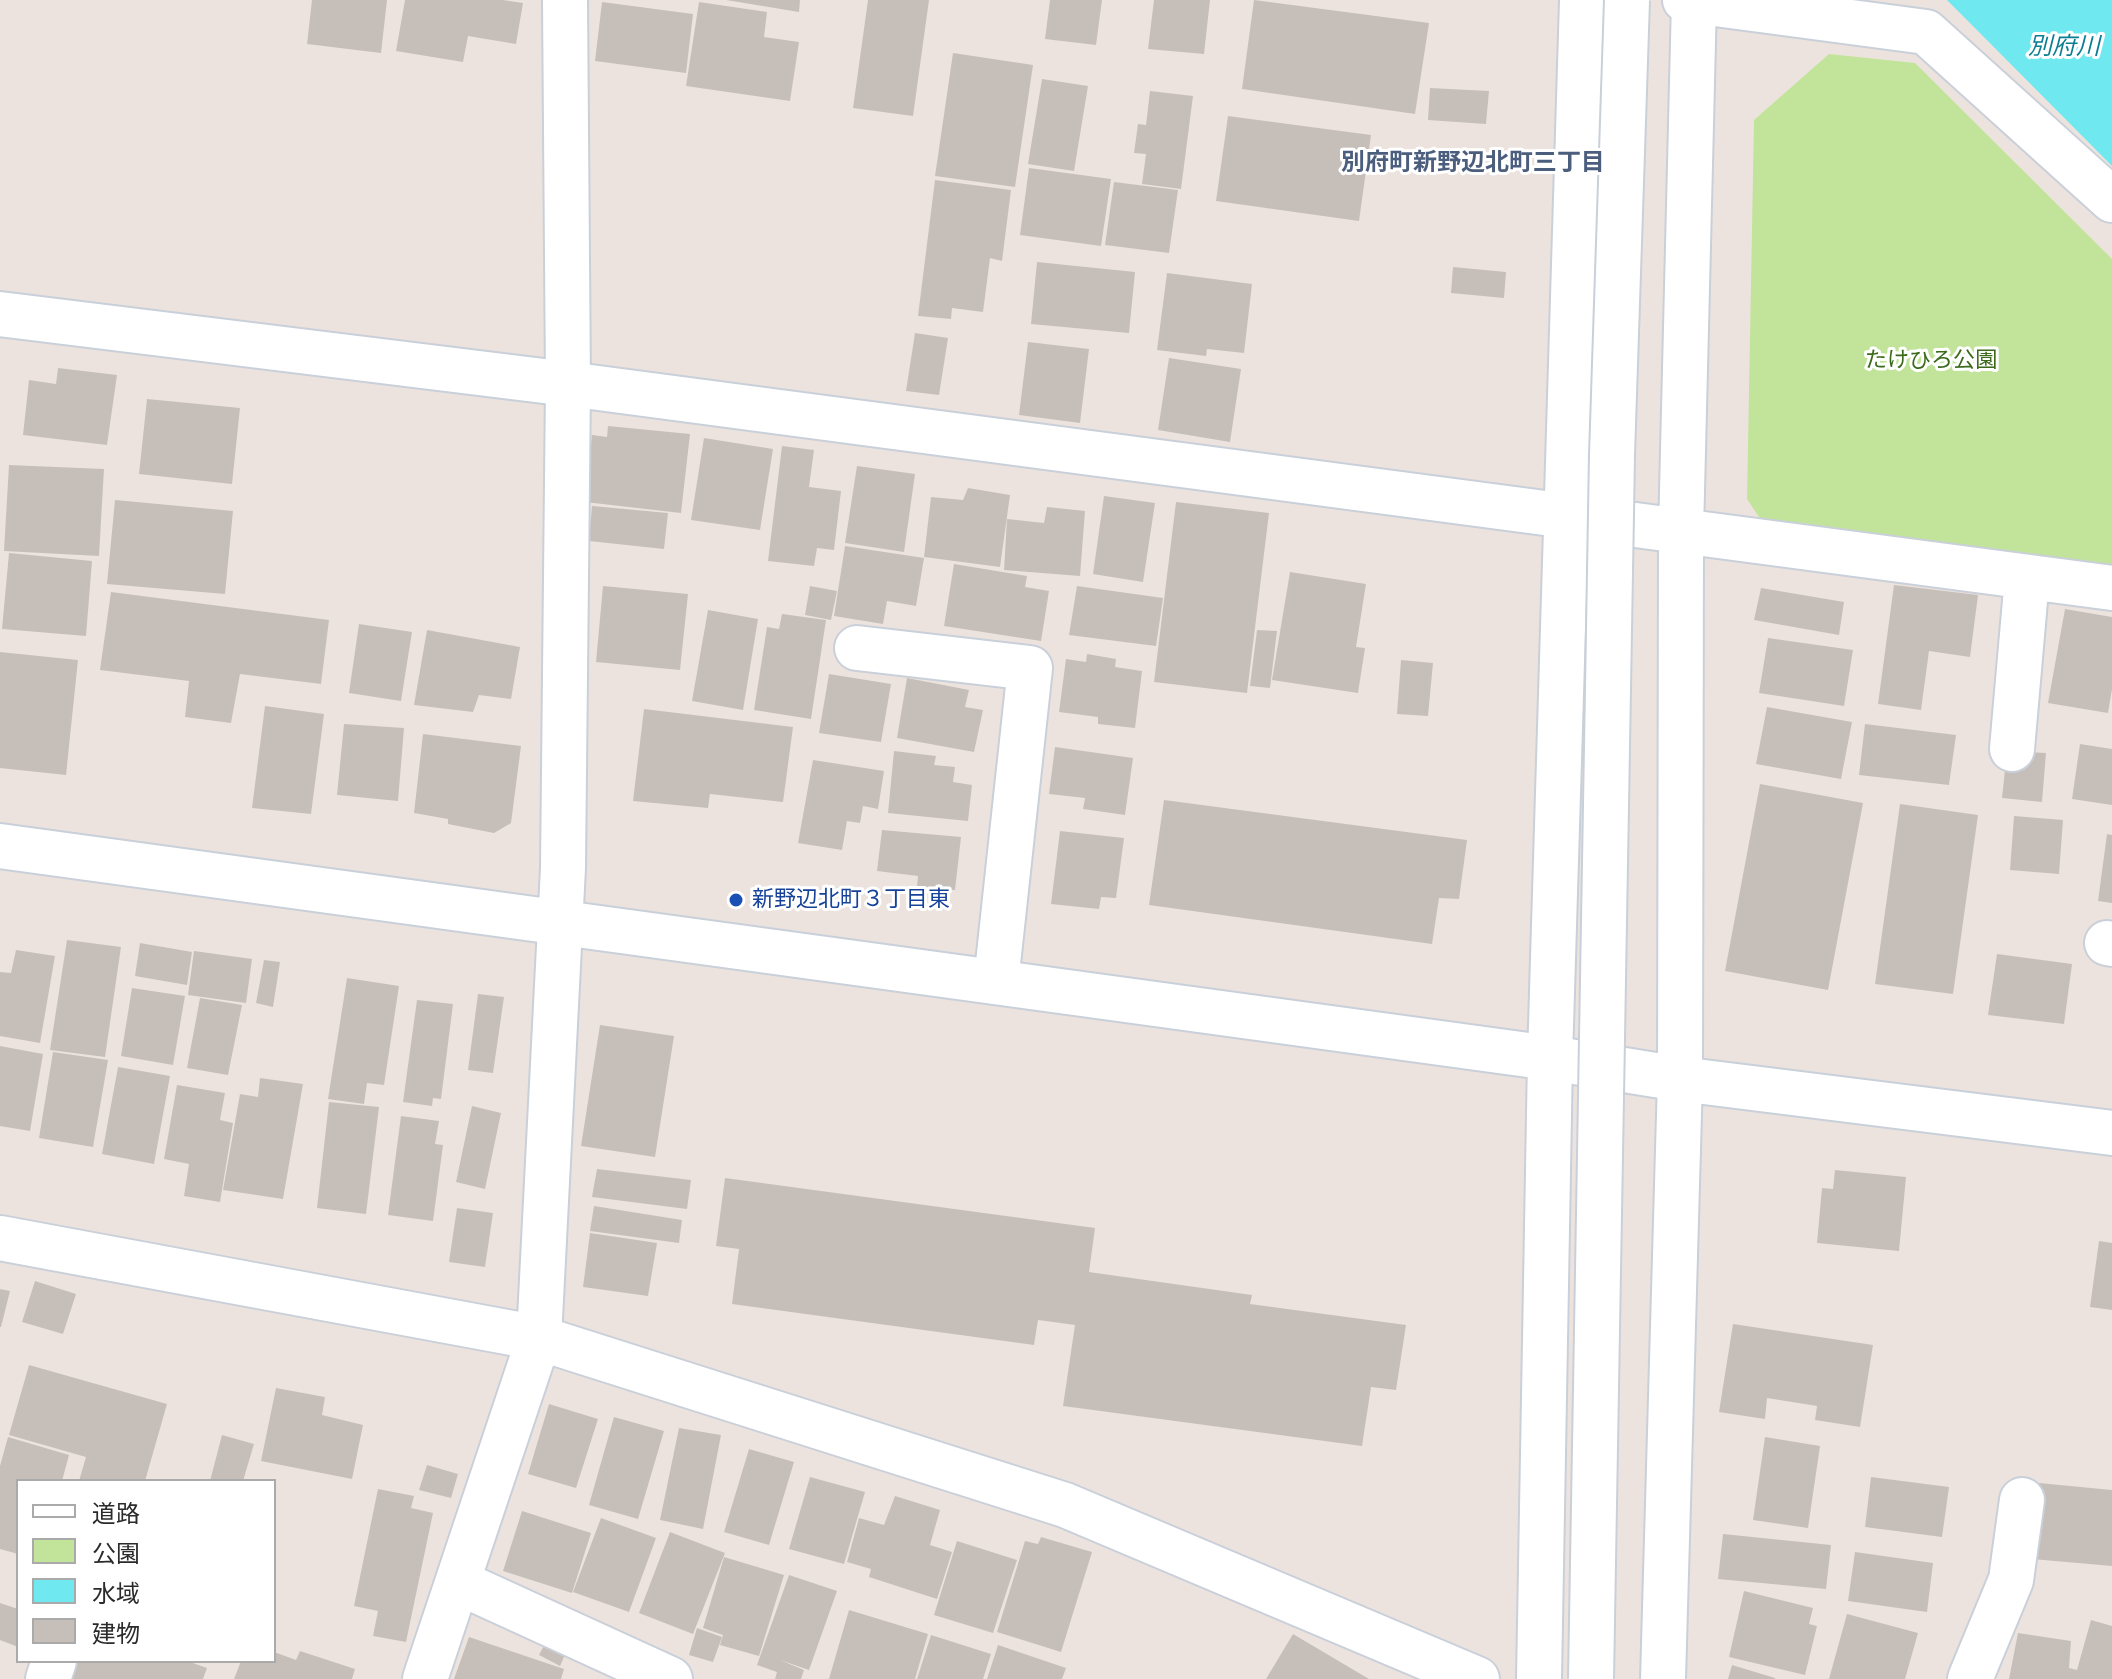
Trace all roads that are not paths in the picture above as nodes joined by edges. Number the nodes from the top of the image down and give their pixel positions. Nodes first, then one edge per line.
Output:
1 (565, 0) edge
2 (1582, 0) edge
3 (1627, 0) edge
4 (1689, 1) edge
5 (2112, 200) edge
6 (0, 314) edge
7 (568, 384) junction
8 (1567, 517) junction
9 (1681, 532) junction
10 (2027, 578) junction
11 (2112, 588) edge
12 (857, 648) dead end
13 (2012, 749) dead end
14 (0, 846) edge
15 (562, 922) junction
16 (996, 982) junction
17 (1550, 1058) junction
18 (1680, 1079) junction
19 (2112, 1133) edge
20 (0, 1238) edge
21 (539, 1338) junction
22 (2022, 1500) dead end
23 (458, 1582) junction
24 (425, 1679) edge
25 (670, 1679) edge
26 (1477, 1679) edge
27 (1539, 1679) edge
28 (1591, 1679) edge
29 (1663, 1679) edge
30 (1970, 1679) edge

1 - 7 street
2 - 8 street
3 - 28 street, bridge
4 - 5 street
4 - 9 street
6 - 7 street
7 - 8 street
7 - 15 street
8 - 9 street
8 - 17 street
9 - 10 street
9 - 18 street
10 - 11 street
10 - 13 street
12 - 16 street
14 - 15 street
15 - 16 street
15 - 21 street
16 - 17 street
17 - 18 street
17 - 27 street
18 - 19 street
18 - 29 street
20 - 21 street
21 - 23 street
21 - 26 street
22 - 30 street
23 - 24 street
23 - 25 street

